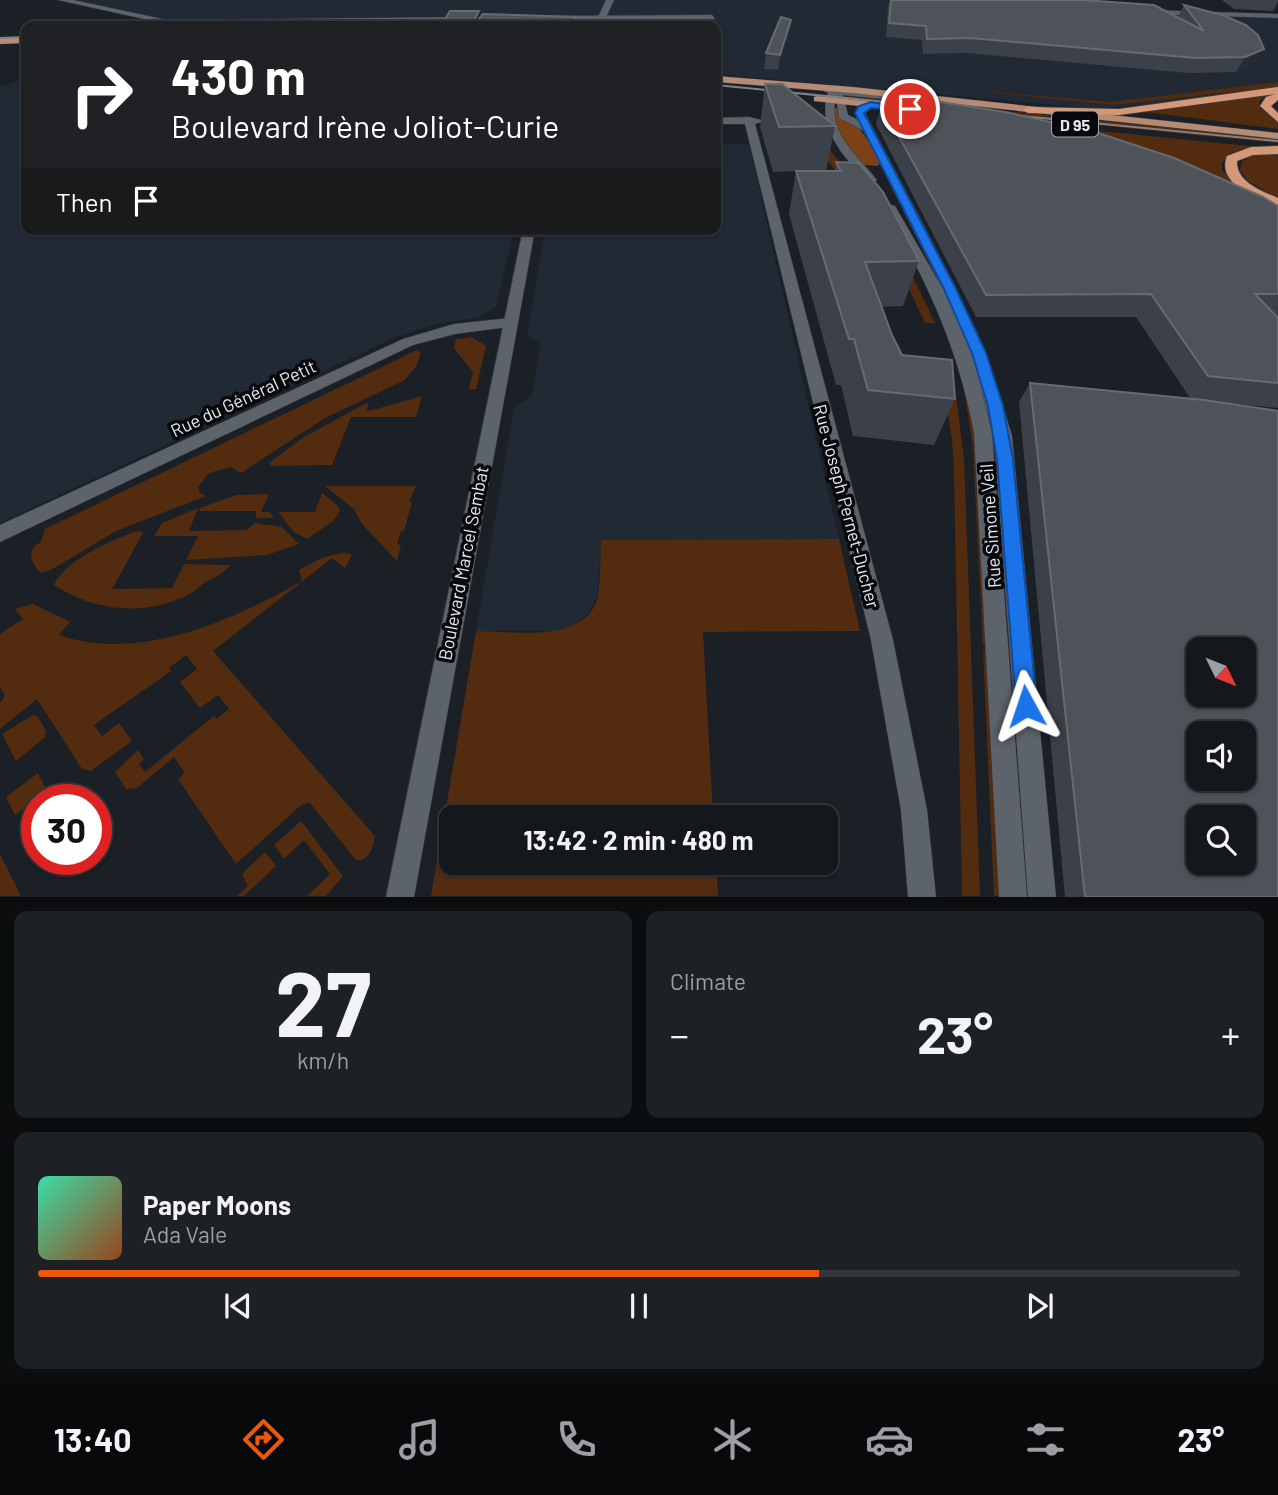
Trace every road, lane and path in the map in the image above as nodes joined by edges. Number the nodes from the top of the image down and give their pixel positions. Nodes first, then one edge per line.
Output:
1 (62, 0) edge
2 (610, 0) edge
3 (1133, 11) edge
4 (1278, 16) edge
5 (712, 17) dead end
6 (547, 18) edge
7 (480, 19) edge
8 (151, 21) edge
9 (386, 21) edge
10 (587, 21) edge
11 (600, 21) edge
12 (622, 21) edge
13 (21, 33) edge
14 (0, 34) edge
15 (21, 40) edge
16 (0, 41) edge
17 (721, 80) edge
18 (721, 90) edge
19 (1278, 90) edge
20 (779, 96) edge
21 (833, 96) junction
22 (1278, 96) edge
23 (807, 99) dead end
24 (871, 105) junction
25 (988, 106) joint
26 (1028, 110) junction
27 (930, 111) junction
28 (943, 112) edge
29 (1278, 119) edge
30 (749, 120) junction
31 (721, 121) edge
32 (774, 121) edge
33 (867, 129) junction
34 (1278, 136) edge
35 (1278, 147) edge
36 (886, 161) junction
37 (875, 183) junction
38 (1230, 188) edge
39 (1278, 202) edge
40 (907, 208) junction
41 (1278, 212) edge
42 (527, 235) edge
43 (510, 323) junction
44 (0, 534) edge
45 (400, 897) edge
46 (922, 897) edge
47 (1013, 897) edge
48 (1042, 897) edge

1 - 8 street
2 - 11 street
3 - 4 street
5 - 12 street
6 - 10 street
7 - 9 street
13 - 14 main road
15 - 16 main road
17 - 21 main road, D 95
18 - 20 main road
19 - 26 highway
21 - 23 main road, D 95
21 - 24 main road, D 95
21 - 25 street
21 - 33 street, Rue Simone Veil
21 - 37 street, Rue Simone Veil
22 - 29 highway
24 - 27 main road, D 95
24 - 33 street
25 - 26 main road, D 95
26 - 34 main road, D 95
27 - 28 highway
27 - 35 main road, D 95
30 - 31 street
30 - 32 street
30 - 46 street, Rue Joseph Pernet-Ducher
33 - 36 street, Rue Simone Veil
35 - 39 highway
36 - 37 street
36 - 40 street, Rue Simone Veil
37 - 40 street, Rue Simone Veil
37 - 47 street, Rue Simone Veil
38 - 41 highway
40 - 48 street, Rue Simone Veil
42 - 43 street, Boulevard Marcel Sembat
43 - 44 street, Rue du Général Petit
43 - 45 street, Boulevard Marcel Sembat

